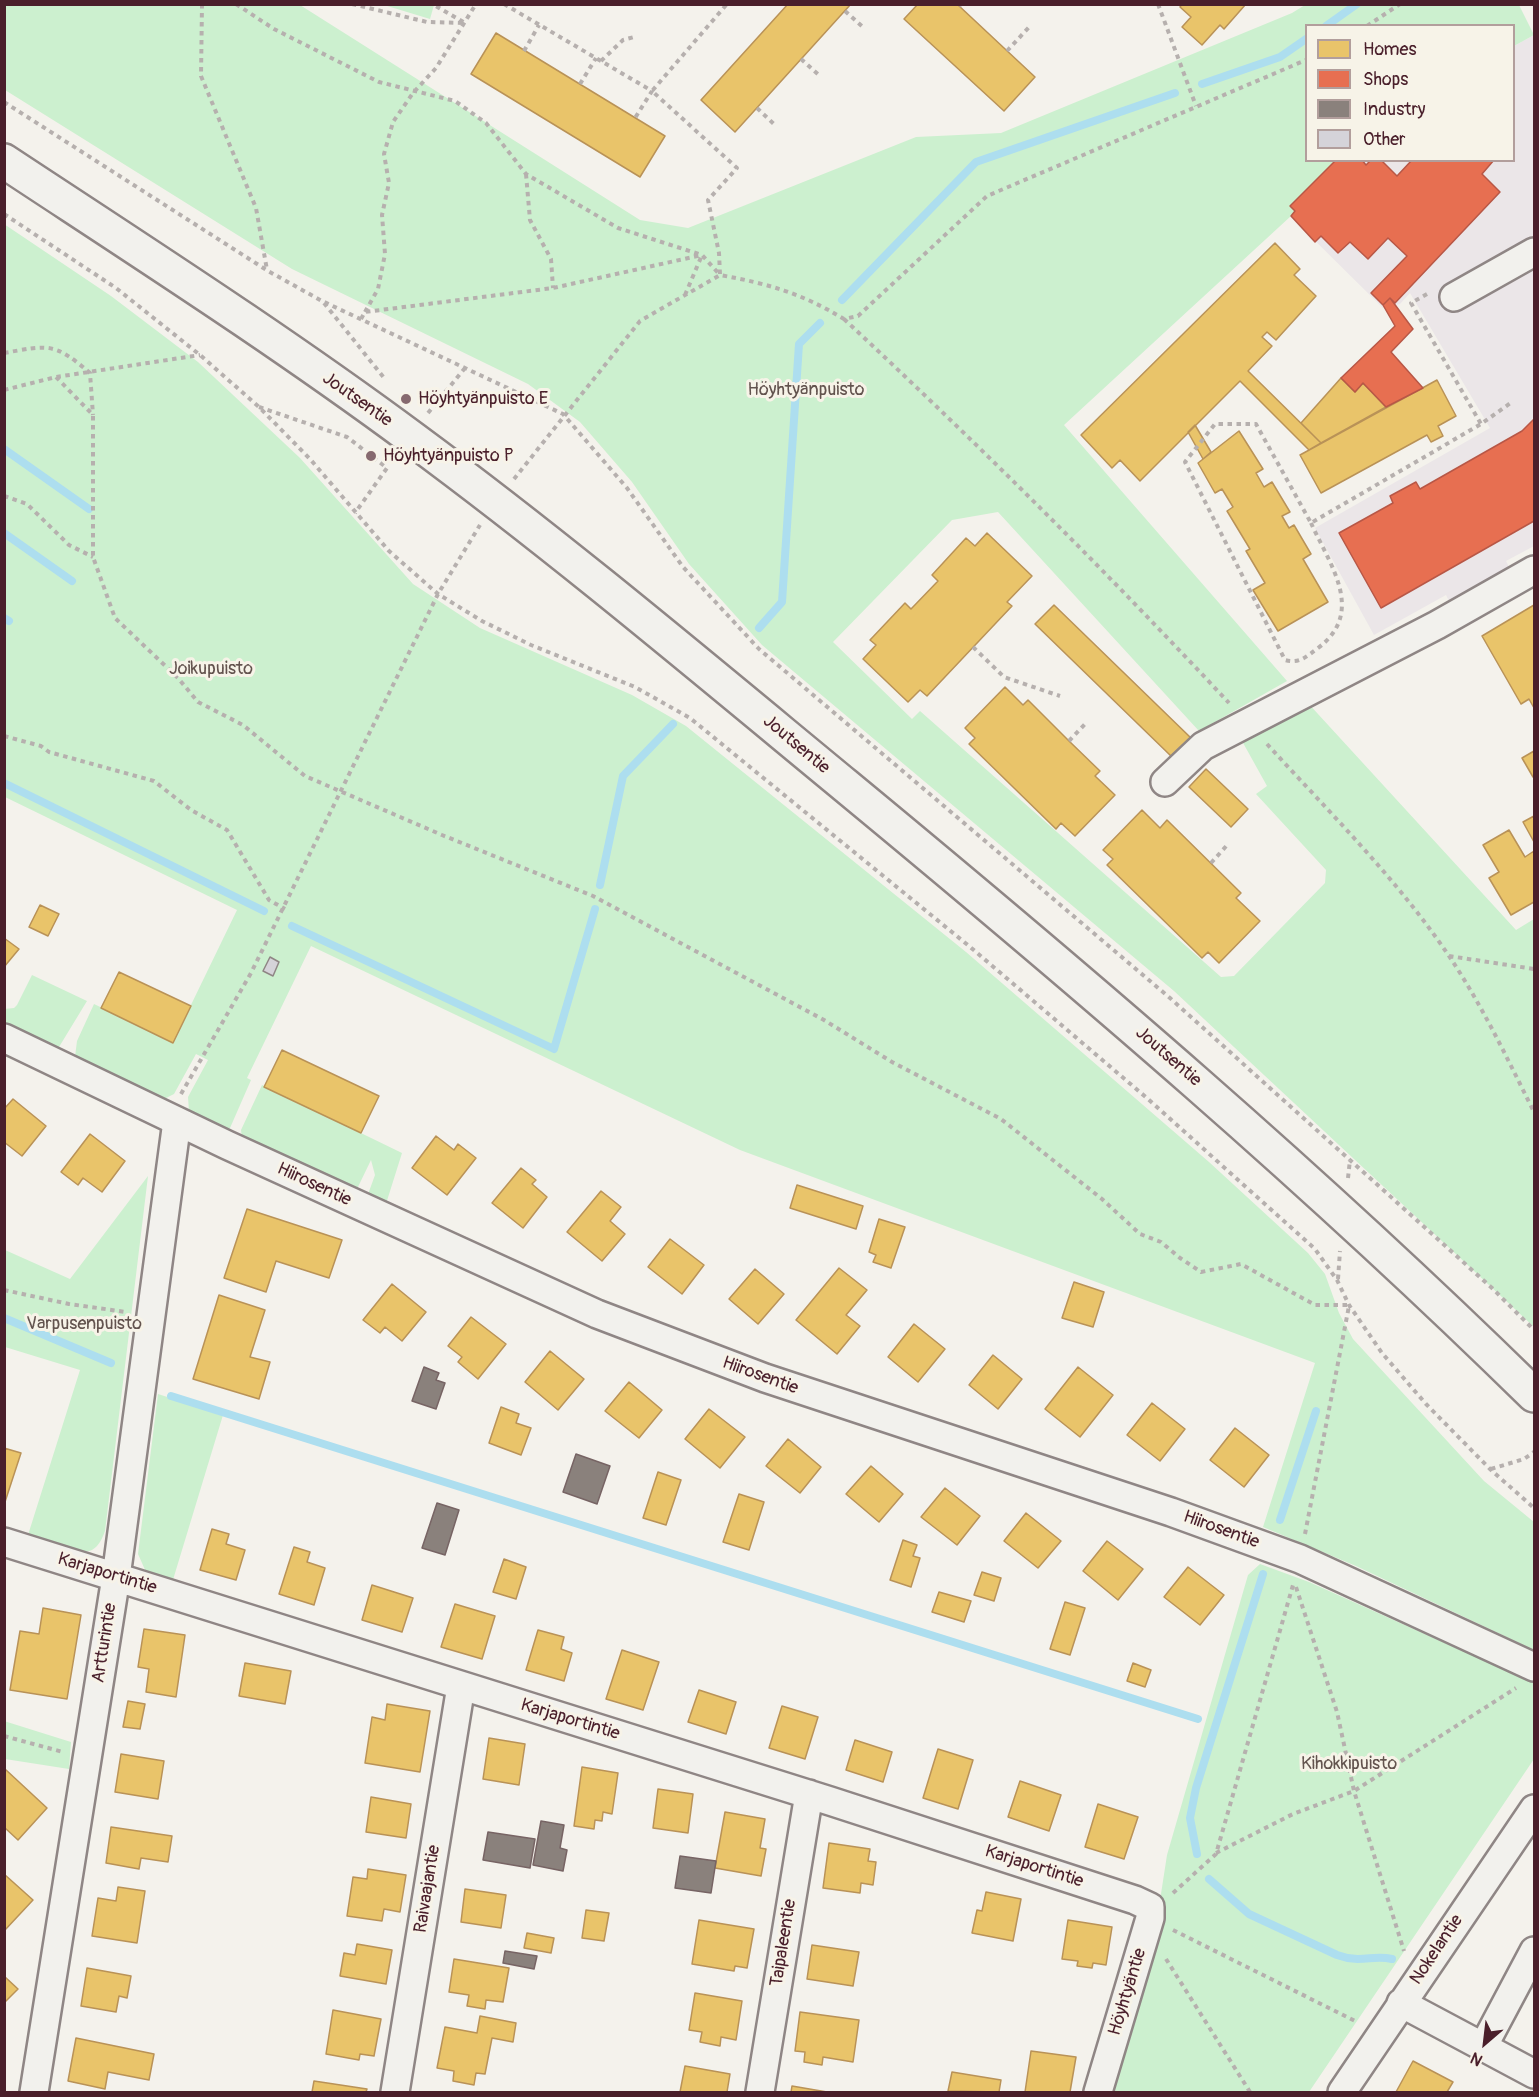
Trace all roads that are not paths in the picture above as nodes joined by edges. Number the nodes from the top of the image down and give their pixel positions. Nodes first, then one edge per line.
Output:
1 (4, 160) edge
2 (1534, 252) edge
3 (1454, 297) dead end
4 (1534, 570) edge
5 (1165, 782) dead end
6 (4, 1038) edge
7 (177, 1122) junction
8 (1534, 1395) edge
9 (4, 1542) edge
10 (116, 1577) junction
11 (1529, 1675) edge
12 (461, 1686) junction
13 (809, 1794) junction
14 (1534, 1809) edge
15 (1136, 1899) joint
16 (1534, 1951) edge
17 (1401, 2003) junction
18 (1483, 2047) junction
19 (1534, 2074) edge
20 (34, 2092) edge
21 (395, 2092) edge
22 (760, 2092) edge
23 (1098, 2092) edge
24 (1342, 2092) edge

1 - 8 main road, Joutsentie
2 - 3 street
4 - 5 street
6 - 7 street, Hiirosentie
7 - 10 street, Artturintie
7 - 11 street, Hiirosentie
9 - 10 street, Karjaportintie
10 - 12 street, Karjaportintie
10 - 20 street, Artturintie
12 - 13 street, Karjaportintie
12 - 21 street, Raivaajantie
13 - 15 street, Karjaportintie
13 - 22 street, Taipaleentie
14 - 17 street, Nokelantie
15 - 23 street, Höyhtyäntie
16 - 18 street
17 - 18 street
17 - 24 street, Nokelantie
18 - 19 street

